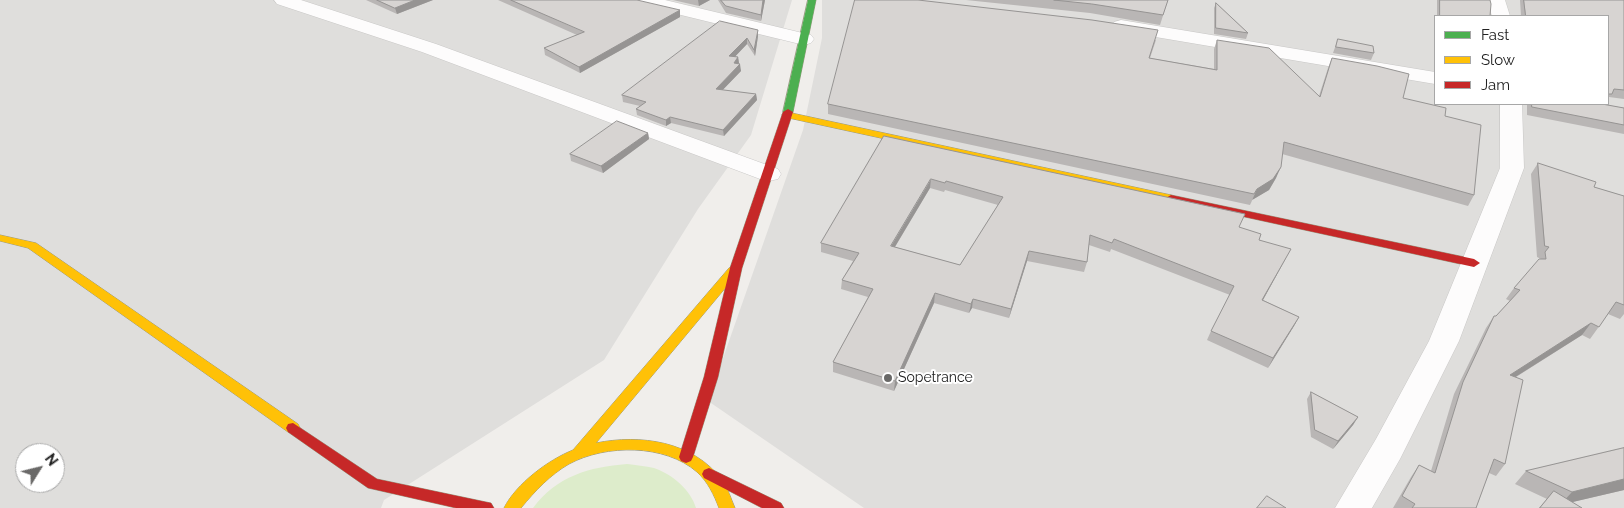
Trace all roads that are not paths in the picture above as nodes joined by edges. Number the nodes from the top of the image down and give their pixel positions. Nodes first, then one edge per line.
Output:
1 (283, 0) edge
2 (642, 0) edge
3 (812, 0) edge
4 (1496, 0) edge
5 (1501, 15) edge
6 (1100, 23) edge
7 (804, 39) junction
8 (1434, 78) edge
9 (1511, 105) edge
10 (787, 115) junction
11 (769, 174) junction
12 (0, 238) edge
13 (1474, 263) junction
14 (736, 268) junction
15 (578, 454) junction
16 (686, 457) junction
17 (709, 474) junction
18 (486, 508) edge
19 (512, 508) edge
20 (727, 508) edge
21 (776, 508) edge
22 (1353, 508) edge

1 - 11 street
2 - 7 street
3 - 7 main road
4 - 5 street
6 - 8 street
7 - 10 main road
9 - 13 street
10 - 11 main road
10 - 13 main road
11 - 14 main road
12 - 18 main road
13 - 22 street
14 - 15 main road
14 - 16 main road
15 - 16 main road
15 - 19 main road
16 - 17 main road
17 - 20 main road
17 - 21 main road

